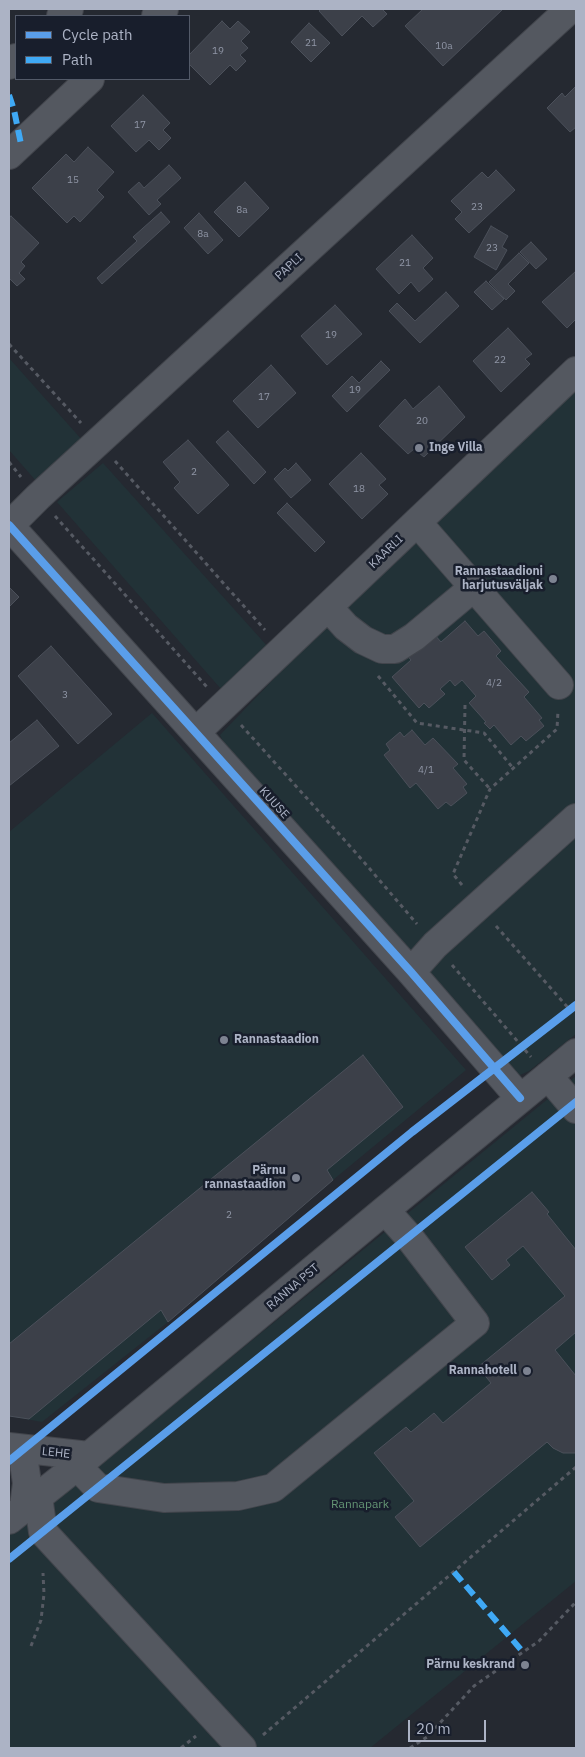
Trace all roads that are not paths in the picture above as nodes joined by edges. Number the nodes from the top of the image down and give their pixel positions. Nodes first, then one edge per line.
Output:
1 (570, 9) edge
2 (89, 80) edge
3 (9, 155) edge
4 (576, 371) edge
5 (417, 522) junction
6 (9, 526) edge
7 (474, 587) junction
8 (328, 607) junction
9 (559, 685) dead end
10 (196, 732) junction
11 (575, 821) edge
12 (410, 972) junction
13 (576, 1053) edge
14 (548, 1076) junction
15 (520, 1098) junction
16 (576, 1109) edge
17 (385, 1210) junction
18 (16, 1448) edge
19 (83, 1461) junction
20 (23, 1508) edge
21 (252, 1742) edge

1 - 6 street, PAPLI
2 - 3 street
4 - 5 street, KAARLI
5 - 7 street
5 - 8 street, KAARLI
6 - 10 street, KUUSE
7 - 8 street
7 - 9 street
8 - 10 street, KAARLI
10 - 12 street, KUUSE
11 - 12 street
12 - 15 street, KUUSE
13 - 14 street, RANNA PST
14 - 15 street, RANNA PST
14 - 16 street
15 - 17 street, RANNA PST
17 - 19 street, RANNA PST
17 - 19 street
18 - 19 street, LEHE
18 - 20 street, LEHE
19 - 20 street, RANNA PST
20 - 21 street, LEHE

